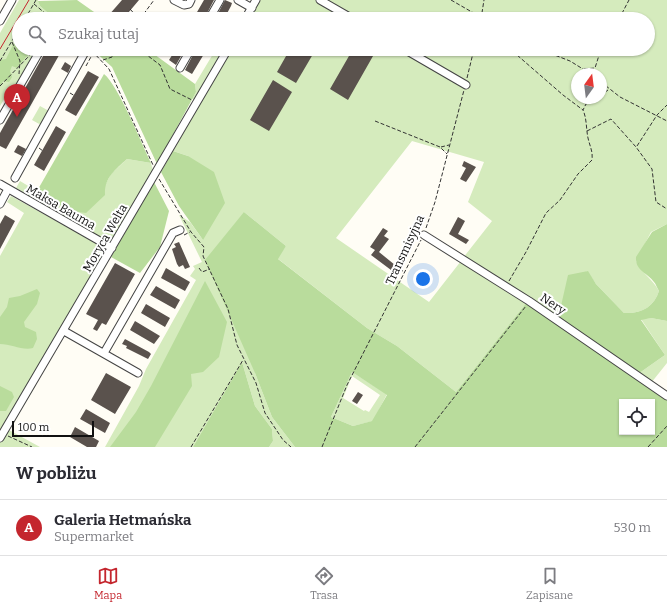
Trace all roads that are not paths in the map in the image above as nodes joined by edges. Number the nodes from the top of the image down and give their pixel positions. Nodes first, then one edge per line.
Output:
1 (12, 0) edge
2 (174, 0) edge
3 (191, 0) edge
4 (220, 0) edge
5 (238, 0) edge
6 (256, 0) edge
7 (320, 0) edge
8 (252, 8) junction
9 (213, 12) edge
10 (249, 12) edge
11 (340, 12) edge
12 (0, 21) edge
13 (37, 56) edge
14 (84, 56) edge
15 (188, 56) edge
16 (224, 56) edge
17 (416, 56) edge
18 (180, 68) dead end
19 (466, 85) road end
20 (0, 120) edge
21 (15, 178) dead end
22 (0, 184) edge
23 (8, 189) junction
24 (0, 204) edge
25 (181, 232) road end
26 (424, 235) road end
27 (112, 248) junction
28 (64, 331) junction
29 (104, 353) junction
30 (138, 373) dead end
31 (667, 396) edge
32 (2, 436) edge

1 - 12 street
2 - 3 street
4 - 9 street
5 - 8 street
6 - 8 street
7 - 11 street
8 - 10 street
13 - 20 street
14 - 21 street
15 - 18 street
16 - 27 street, Moryca Welta
17 - 19 street
22 - 23 street, Maksa Bauma
23 - 24 street
23 - 27 street, Maksa Bauma
25 - 29 street
26 - 31 street, Nery
27 - 28 street, Moryca Welta
28 - 29 street
28 - 32 street, Moryca Welta
29 - 30 street

